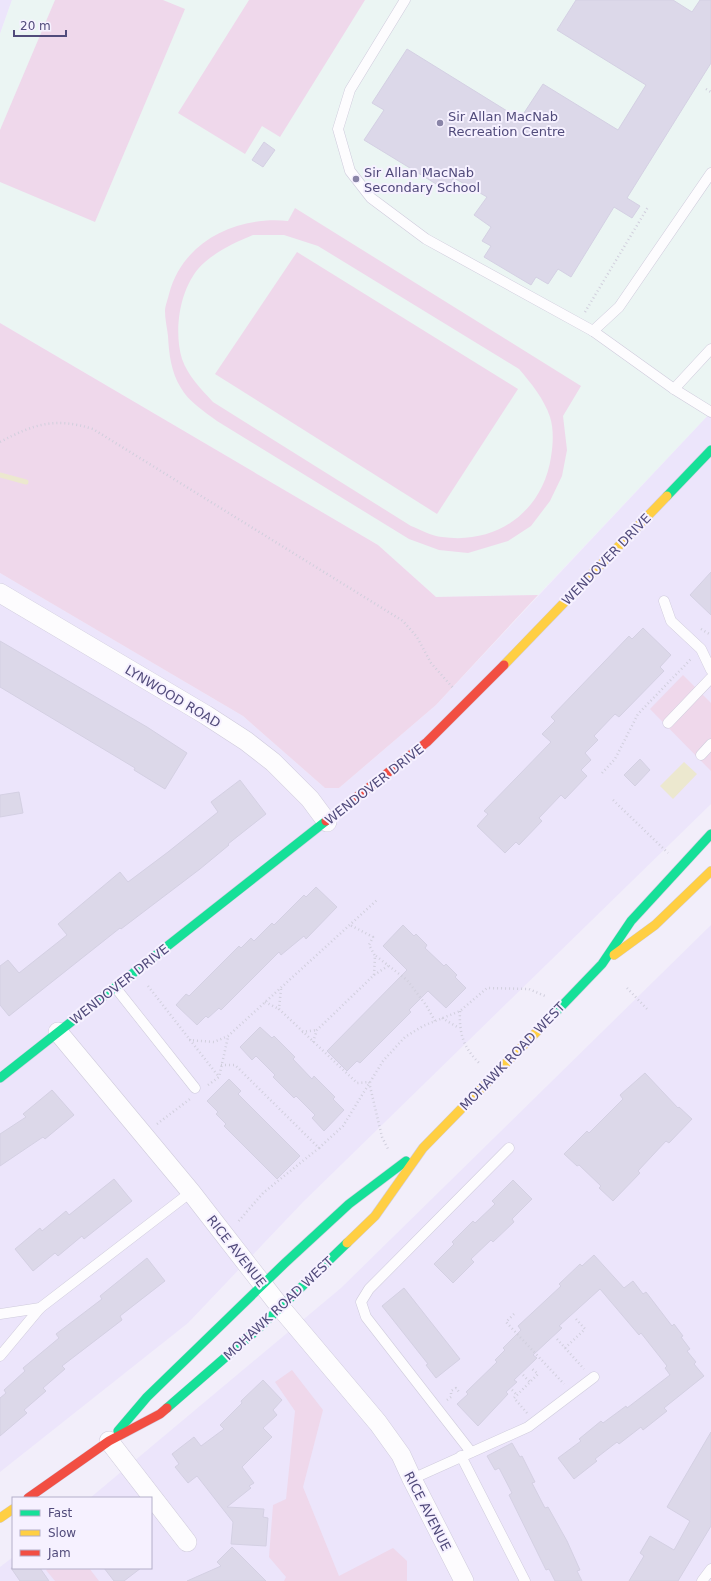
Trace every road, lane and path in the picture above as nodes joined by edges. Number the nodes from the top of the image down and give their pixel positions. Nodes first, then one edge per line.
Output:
1 (405, 0) edge
2 (706, 89) dead end
3 (711, 92) edge
4 (711, 173) edge
5 (648, 207) dead end
6 (578, 324) junction
7 (593, 331) junction
8 (711, 349) edge
9 (674, 389) junction
10 (711, 412) edge
11 (0, 442) edge
12 (711, 450) edge
13 (0, 593) edge
14 (664, 601) dead end
15 (700, 649) junction
16 (711, 670) edge
17 (711, 678) edge
18 (467, 702) junction
19 (668, 723) dead end
20 (711, 744) edge
21 (701, 755) dead end
22 (602, 773) dead end
23 (613, 800) dead end
24 (327, 822) junction
25 (710, 837) edge
26 (682, 865) junction
27 (711, 871) edge
28 (377, 900) dead end
29 (350, 925) junction
30 (375, 956) junction
31 (602, 964) junction
32 (388, 966) junction
33 (137, 970) junction
34 (374, 975) junction
35 (115, 987) junction
36 (281, 988) junction
37 (627, 988) dead end
38 (265, 1002) junction
39 (562, 1004) junction
40 (279, 1010) junction
41 (648, 1010) dead end
42 (460, 1011) junction
43 (442, 1018) junction
44 (435, 1021) junction
45 (459, 1028) junction
46 (317, 1030) junction
47 (58, 1032) junction
48 (302, 1032) junction
49 (189, 1040) junction
50 (313, 1042) junction
51 (221, 1065) dead end
52 (219, 1077) dead end
53 (492, 1077) junction
54 (0, 1078) edge
55 (369, 1082) junction
56 (195, 1088) dead end
57 (319, 1148) junction
58 (423, 1148) junction
59 (509, 1148) dead end
60 (398, 1167) junction
61 (191, 1192) junction
62 (224, 1235) junction
63 (263, 1285) junction
64 (40, 1308) junction
65 (281, 1308) junction
66 (0, 1314) edge
67 (514, 1314) dead end
68 (576, 1319) dead end
69 (557, 1339) dead end
70 (565, 1348) junction
71 (0, 1356) edge
72 (531, 1368) dead end
73 (523, 1375) dead end
74 (593, 1378) joint
75 (530, 1382) junction
76 (512, 1390) dead end
77 (459, 1392) dead end
78 (572, 1394) junction
79 (516, 1395) junction
80 (437, 1409) junction
81 (535, 1422) junction
82 (109, 1441) junction
83 (466, 1454) junction
84 (412, 1479) junction
85 (29, 1497) edge
86 (12, 1510) edge
87 (0, 1518) edge
88 (187, 1542) dead end
89 (711, 1569) edge
90 (464, 1581) edge
91 (525, 1581) edge
92 (702, 1581) edge

1 - 6 lane
2 - 3 path
4 - 7 lane
5 - 6 path
6 - 7 lane
7 - 9 lane
8 - 9 lane
9 - 10 lane
11 - 18 path
12 - 18 main road, WENDOVER DRIVE
13 - 24 street, LYNWOOD ROAD
14 - 15 lane
15 - 16 lane
15 - 22 path
17 - 19 lane
18 - 24 main road, WENDOVER DRIVE
20 - 21 lane
23 - 26 path
24 - 33 main road, WENDOVER DRIVE
25 - 26 main road, MOHAWK ROAD WEST
26 - 31 main road, MOHAWK ROAD WEST
27 - 31 main road, MOHAWK ROAD WEST
28 - 29 path
29 - 30 path
29 - 36 path
30 - 32 path
30 - 34 path
31 - 39 main road, MOHAWK ROAD WEST
32 - 34 path
32 - 44 path
33 - 35 main road, WENDOVER DRIVE
33 - 49 path
34 - 46 path
35 - 47 main road, WENDOVER DRIVE
35 - 56 lane
36 - 38 path
36 - 40 path
37 - 41 path
38 - 40 path
38 - 49 path
39 - 42 path
39 - 53 main road, MOHAWK ROAD WEST
40 - 48 path
42 - 43 path
42 - 45 path
43 - 44 path
43 - 45 path
44 - 55 path
45 - 53 path
46 - 48 path
46 - 50 path
47 - 54 main road, WENDOVER DRIVE
47 - 61 street, RICE AVENUE
48 - 50 path
49 - 52 path
50 - 55 path
51 - 57 path
53 - 58 main road, MOHAWK ROAD WEST
55 - 57 path
55 - 60 path
57 - 62 path
58 - 60 main road, MOHAWK ROAD WEST
58 - 65 main road, MOHAWK ROAD WEST
59 - 80 lane
60 - 63 main road, MOHAWK ROAD WEST
61 - 62 street, RICE AVENUE
61 - 64 lane
62 - 63 street, RICE AVENUE
63 - 65 street, RICE AVENUE
63 - 82 main road, MOHAWK ROAD WEST
64 - 66 lane
64 - 71 lane
65 - 82 main road, MOHAWK ROAD WEST
65 - 84 street, RICE AVENUE
67 - 78 path
68 - 70 path
69 - 70 path
70 - 74 path
72 - 75 path
73 - 75 path
74 - 78 lane
75 - 79 path
76 - 79 path
77 - 80 path
78 - 81 lane
79 - 81 path
80 - 83 lane
81 - 83 lane
82 - 85 main road, MOHAWK ROAD WEST
82 - 88 street
83 - 84 lane
83 - 91 lane
84 - 90 street, RICE AVENUE
86 - 87 main road
89 - 92 lane

